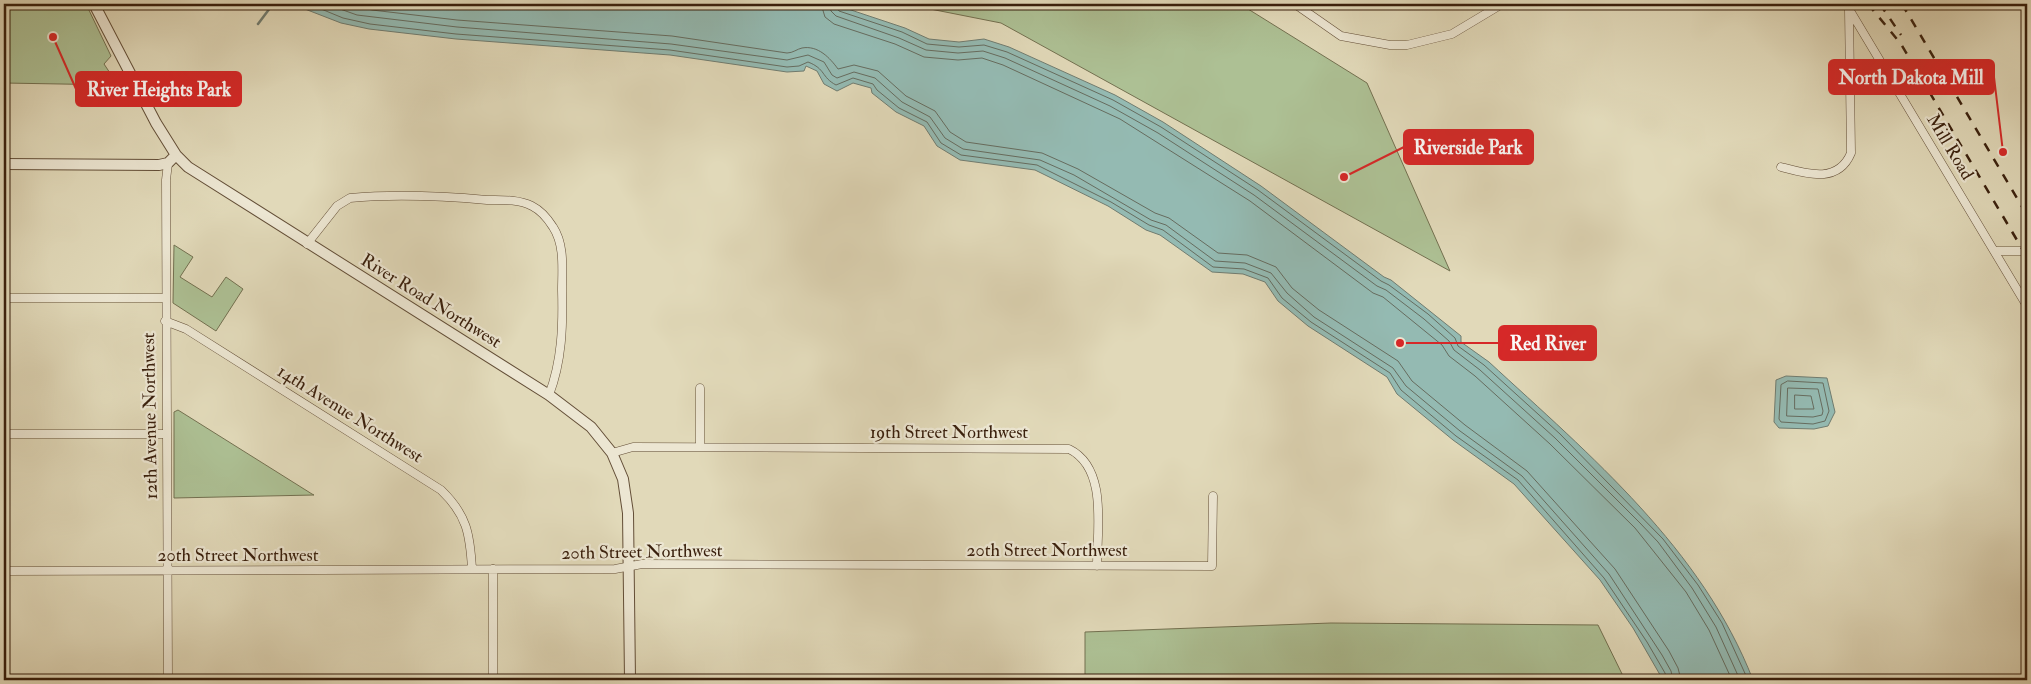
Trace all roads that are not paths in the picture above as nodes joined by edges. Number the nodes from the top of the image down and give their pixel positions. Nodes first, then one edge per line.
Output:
1 (94, 4) edge
2 (1295, 4) edge
3 (1502, 4) edge
4 (1848, 6) edge
5 (1306, 7) edge
6 (176, 155) junction
7 (168, 163) junction
8 (4, 164) edge
9 (1781, 167) dead end
10 (307, 244) junction
11 (1995, 251) junction
12 (2027, 252) edge
13 (4, 298) edge
14 (165, 298) junction
15 (2027, 306) edge
16 (165, 321) junction
17 (700, 388) dead end
18 (549, 394) junction
19 (4, 434) edge
20 (166, 434) junction
21 (700, 446) junction
22 (612, 453) junction
23 (1212, 496) dead end
24 (628, 566) junction
25 (1097, 566) junction
26 (472, 569) junction
27 (493, 569) junction
28 (4, 570) edge
29 (167, 570) junction
30 (168, 680) edge
31 (493, 680) edge
32 (630, 680) edge

1 - 6 street, River Road Northwest
2 - 5 street
3 - 5 street
4 - 9 street
4 - 11 street, Mill Road
6 - 7 street
6 - 10 street, River Road Northwest
7 - 8 street
7 - 14 street, 12th Avenue Northwest
10 - 18 street, River Road Northwest
10 - 18 street
11 - 12 street
11 - 15 street, Mill Road
13 - 14 street
14 - 16 street, 12th Avenue Northwest
16 - 20 street, 12th Avenue Northwest
16 - 26 street, 14th Avenue Northwest
17 - 21 street
18 - 22 street, River Road Northwest
19 - 20 street
20 - 29 street, 12th Avenue Northwest
21 - 22 street, 19th Street Northwest
21 - 25 street, 19th Street Northwest
22 - 24 street, River Road Northwest
23 - 25 street, 20th Street Northwest
24 - 25 street, 20th Street Northwest
24 - 27 street, 20th Street Northwest
24 - 32 street, River Road Northwest
26 - 27 street, 20th Street Northwest
26 - 29 street, 20th Street Northwest
27 - 31 street
28 - 29 street, 20th Street Northwest
29 - 30 street, 12th Avenue Northwest

